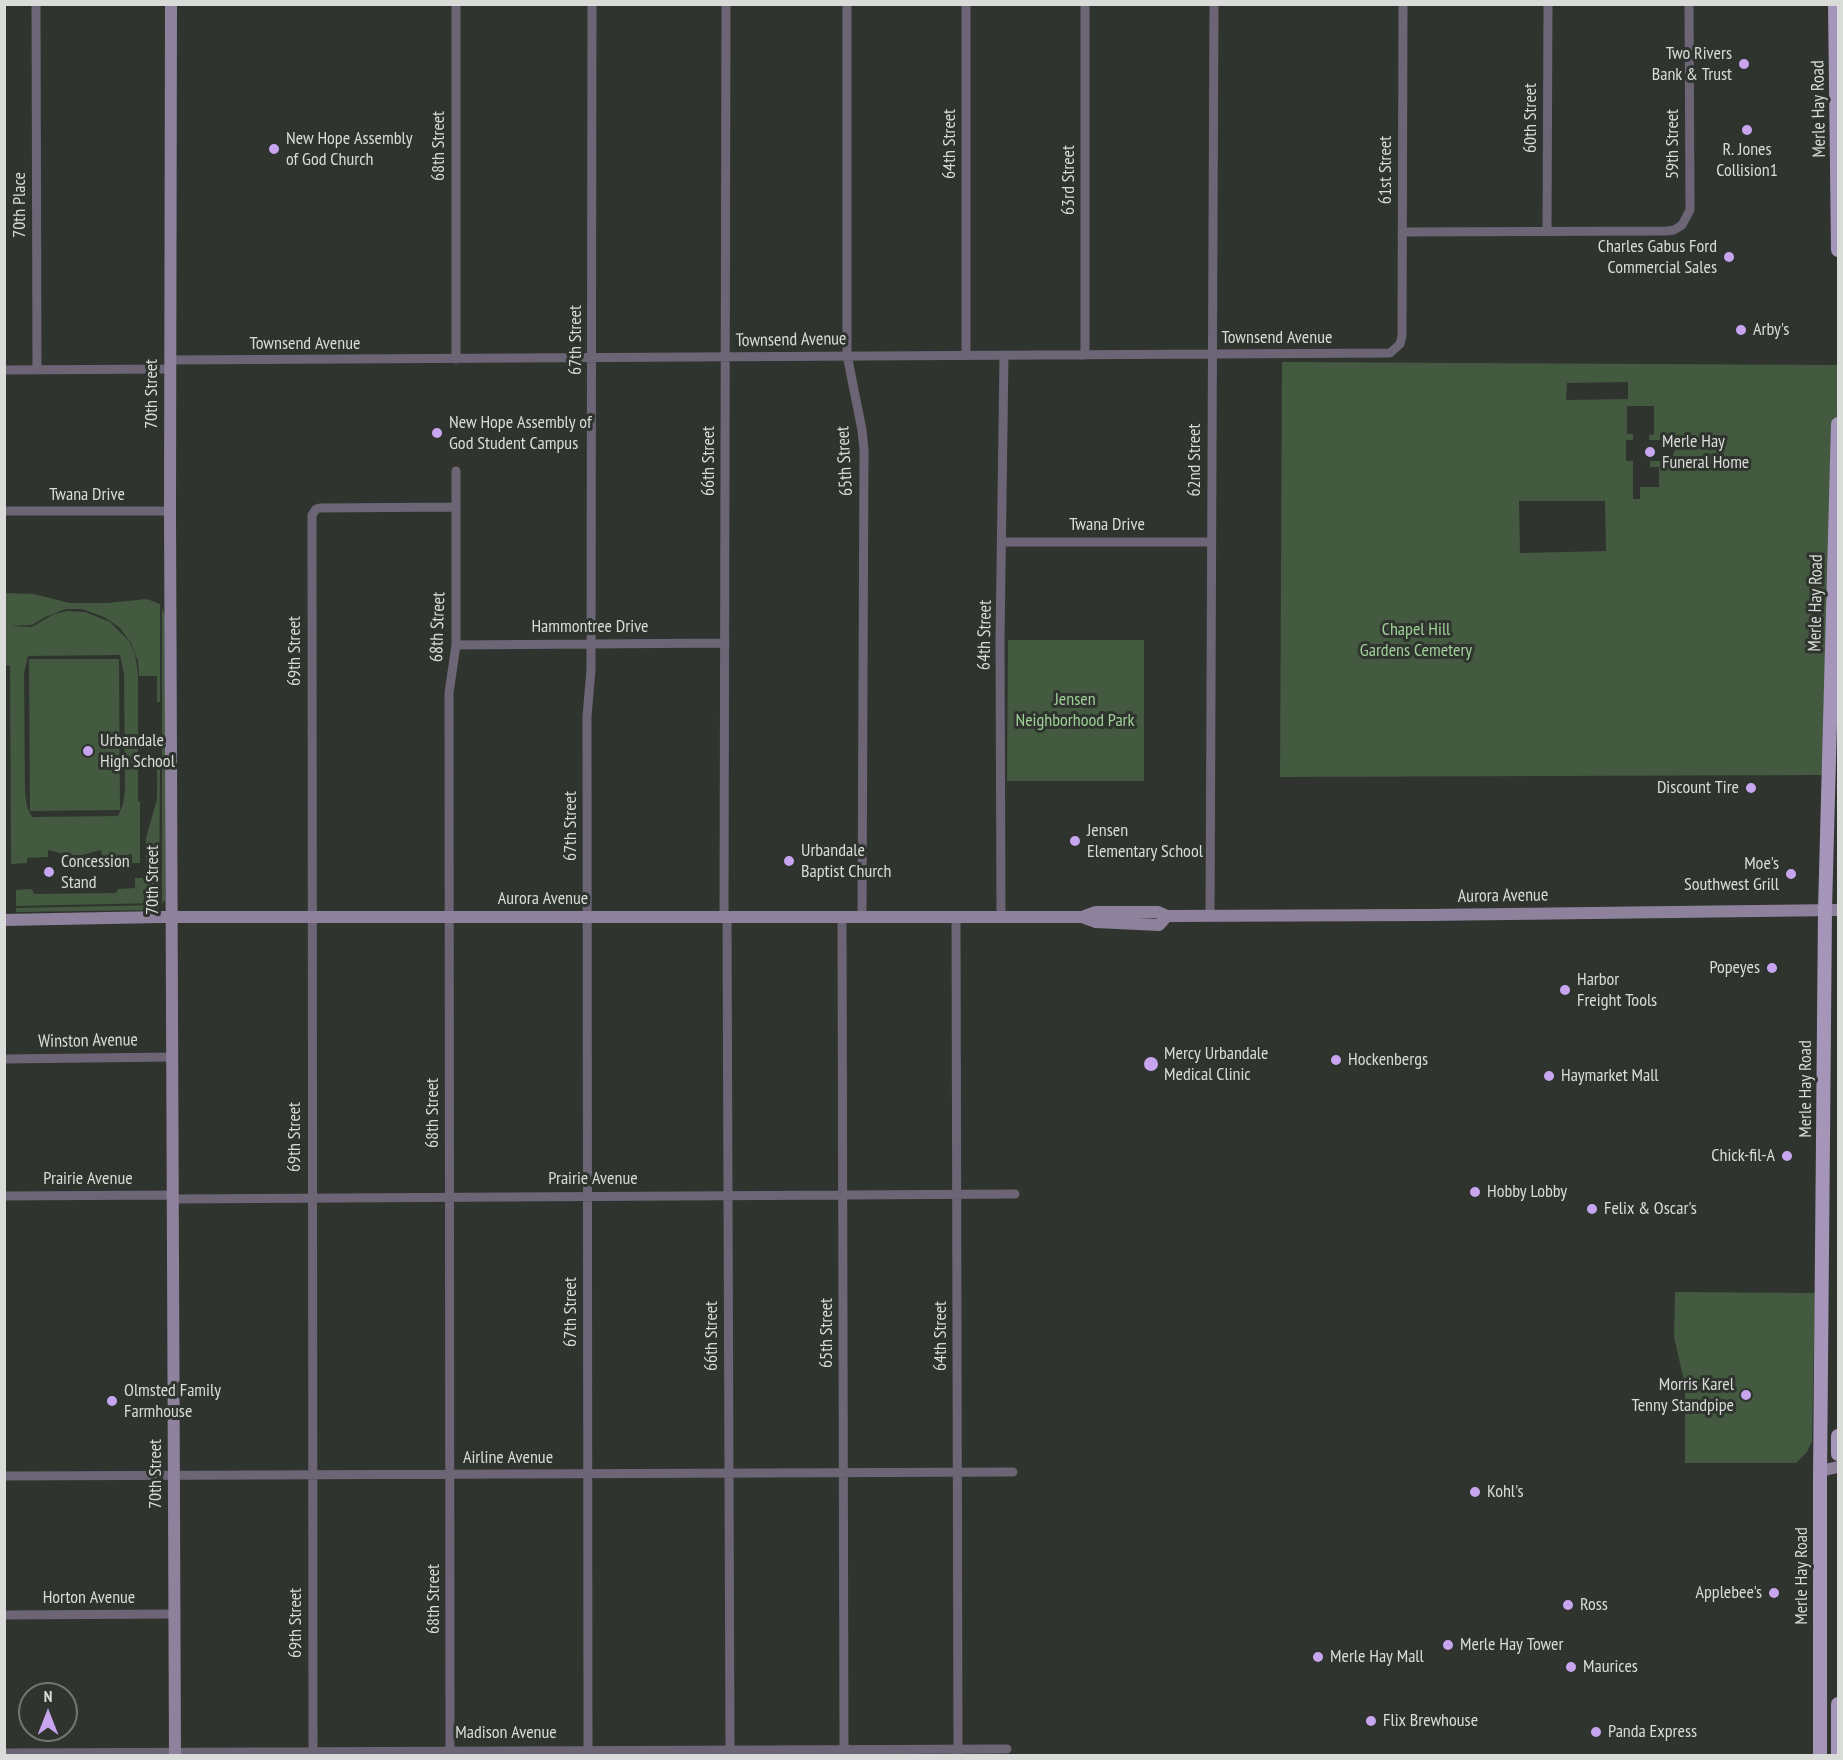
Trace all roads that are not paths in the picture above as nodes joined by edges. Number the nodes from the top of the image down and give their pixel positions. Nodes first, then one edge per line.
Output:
1 (36, 4) edge
2 (171, 4) edge
3 (456, 4) edge
4 (592, 4) edge
5 (726, 4) edge
6 (848, 4) edge
7 (966, 4) edge
8 (1085, 4) edge
9 (1214, 4) edge
10 (1403, 4) edge
11 (1548, 4) edge
12 (1689, 4) edge
13 (1835, 4) edge
14 (1547, 231) junction
15 (1402, 232) junction
16 (1839, 250) edge
17 (1402, 336) joint
18 (847, 355) junction
19 (966, 355) junction
20 (1004, 355) junction
21 (1085, 355) junction
22 (1212, 355) junction
23 (725, 357) junction
24 (456, 359) junction
25 (593, 359) junction
26 (170, 364) junction
27 (4, 370) edge
28 (37, 370) junction
29 (1839, 424) edge
30 (456, 471) dead end
31 (456, 507) junction
32 (170, 511) junction
33 (4, 512) edge
34 (1003, 542) junction
35 (1211, 542) junction
36 (725, 643) junction
37 (591, 644) junction
38 (456, 645) junction
39 (1832, 910) edge
40 (956, 916) junction
41 (1001, 916) junction
42 (1210, 916) junction
43 (171, 917) junction
44 (311, 917) junction
45 (449, 917) junction
46 (587, 917) junction
47 (725, 917) junction
48 (842, 917) junction
49 (862, 917) junction
50 (4, 920) edge
51 (172, 1057) junction
52 (4, 1059) edge
53 (958, 1194) junction
54 (1015, 1194) dead end
55 (728, 1195) junction
56 (843, 1195) junction
57 (4, 1196) edge
58 (450, 1196) junction
59 (587, 1196) junction
60 (172, 1197) junction
61 (312, 1198) junction
62 (1839, 1436) edge
63 (1839, 1454) edge
64 (1839, 1467) edge
65 (1820, 1471) junction
66 (843, 1472) junction
67 (958, 1472) junction
68 (1013, 1472) dead end
69 (729, 1473) junction
70 (450, 1474) junction
71 (588, 1474) junction
72 (313, 1475) junction
73 (4, 1476) edge
74 (174, 1476) junction
75 (174, 1614) junction
76 (4, 1615) edge
77 (1839, 1704) edge
78 (1007, 1749) dead end
79 (844, 1750) junction
80 (958, 1752) edge
81 (4, 1753) edge
82 (450, 1753) edge
83 (588, 1753) edge
84 (730, 1753) edge
85 (175, 1754) edge
86 (313, 1754) edge
87 (1820, 1755) edge
88 (1838, 1755) edge

1 - 28 street, 70th Place
2 - 26 street, 70th Street
3 - 24 street, 68th Street
4 - 25 street, 67th Street
5 - 23 street, 66th Street
6 - 18 street, 65th Street
7 - 19 street, 64th Street
8 - 21 street, 63rd Street
9 - 22 street, 62nd Street
10 - 15 street, 61st Street
11 - 14 street, 60th Street
12 - 14 street, 59th Street
13 - 16 main road, Merle Hay Road
14 - 15 street
15 - 17 street, 61st Street
17 - 22 street, Townsend Avenue
18 - 19 street, Townsend Avenue
18 - 23 street, Townsend Avenue
18 - 49 street, 65th Street
19 - 20 street, Townsend Avenue
20 - 21 street, Townsend Avenue
20 - 34 street, 64th Street
21 - 22 street, Townsend Avenue
22 - 35 street, 62nd Street
23 - 25 street, Townsend Avenue
23 - 36 street, 66th Street
24 - 25 street, Townsend Avenue
24 - 26 street, Townsend Avenue
25 - 37 street, 67th Street
26 - 28 street, Townsend Avenue
26 - 32 street, 70th Street
27 - 28 street, Townsend Avenue
29 - 39 main road, Merle Hay Road
30 - 31 street, 68th Street
31 - 38 street, 68th Street
31 - 44 street, 69th Street
32 - 33 street, Twana Drive
32 - 43 street, 70th Street
34 - 35 street, Twana Drive
34 - 41 street, 64th Street
35 - 42 street, 62nd Street
36 - 37 street, Hammontree Drive
36 - 47 street, 66th Street
37 - 38 street, Hammontree Drive
37 - 46 street, 67th Street
38 - 45 street, 68th Street
39 - 42 street, Aurora Avenue
39 - 65 main road, Merle Hay Road
40 - 41 street, Aurora Avenue
40 - 49 street, Aurora Avenue
40 - 53 street, 64th Street
41 - 42 street, Aurora Avenue
43 - 44 street, Aurora Avenue
43 - 50 street, Aurora Avenue
43 - 51 street, 70th Street
44 - 45 street, Aurora Avenue
44 - 61 street, 69th Street
45 - 46 street, Aurora Avenue
45 - 58 street, 68th Street
46 - 47 street, Aurora Avenue
46 - 59 street, 67th Street
47 - 48 street, Aurora Avenue
47 - 55 street, 66th Street
48 - 49 street, Aurora Avenue
48 - 56 street, 65th Street
51 - 52 street, Winston Avenue
51 - 60 street, 70th Street
53 - 54 street, Prairie Avenue
53 - 56 street, Prairie Avenue
53 - 67 street, 64th Street
55 - 56 street, Prairie Avenue
55 - 59 street, Prairie Avenue
55 - 69 street, 66th Street
56 - 66 street, 65th Street
57 - 60 street, Prairie Avenue
58 - 59 street, Prairie Avenue
58 - 61 street, Prairie Avenue
58 - 70 street, 68th Street
59 - 71 street, 67th Street
60 - 61 street, Prairie Avenue
60 - 74 street, 70th Street
61 - 72 street, 69th Street
62 - 63 main road
64 - 65 street
65 - 87 main road, Merle Hay Road
66 - 67 street, Airline Avenue
66 - 69 street, Airline Avenue
66 - 79 street, 65th Street
67 - 68 street, Airline Avenue
67 - 80 street, 64th Street
69 - 71 street, Airline Avenue
69 - 84 street, 66th Street
70 - 71 street, Airline Avenue
70 - 72 street, Airline Avenue
70 - 82 street, 68th Street
71 - 83 street, 67th Street
72 - 74 street, Airline Avenue
72 - 86 street, 69th Street
73 - 74 street, Airline Avenue
74 - 75 street, 70th Street
75 - 76 street, Horton Avenue
75 - 85 street, 70th Street
77 - 88 main road
78 - 80 street, Madison Avenue
79 - 80 street, Madison Avenue
79 - 84 street, Madison Avenue
81 - 85 street, Madison Avenue
82 - 83 street, Madison Avenue
82 - 86 street, Madison Avenue
83 - 84 street, Madison Avenue
85 - 86 street, Madison Avenue

